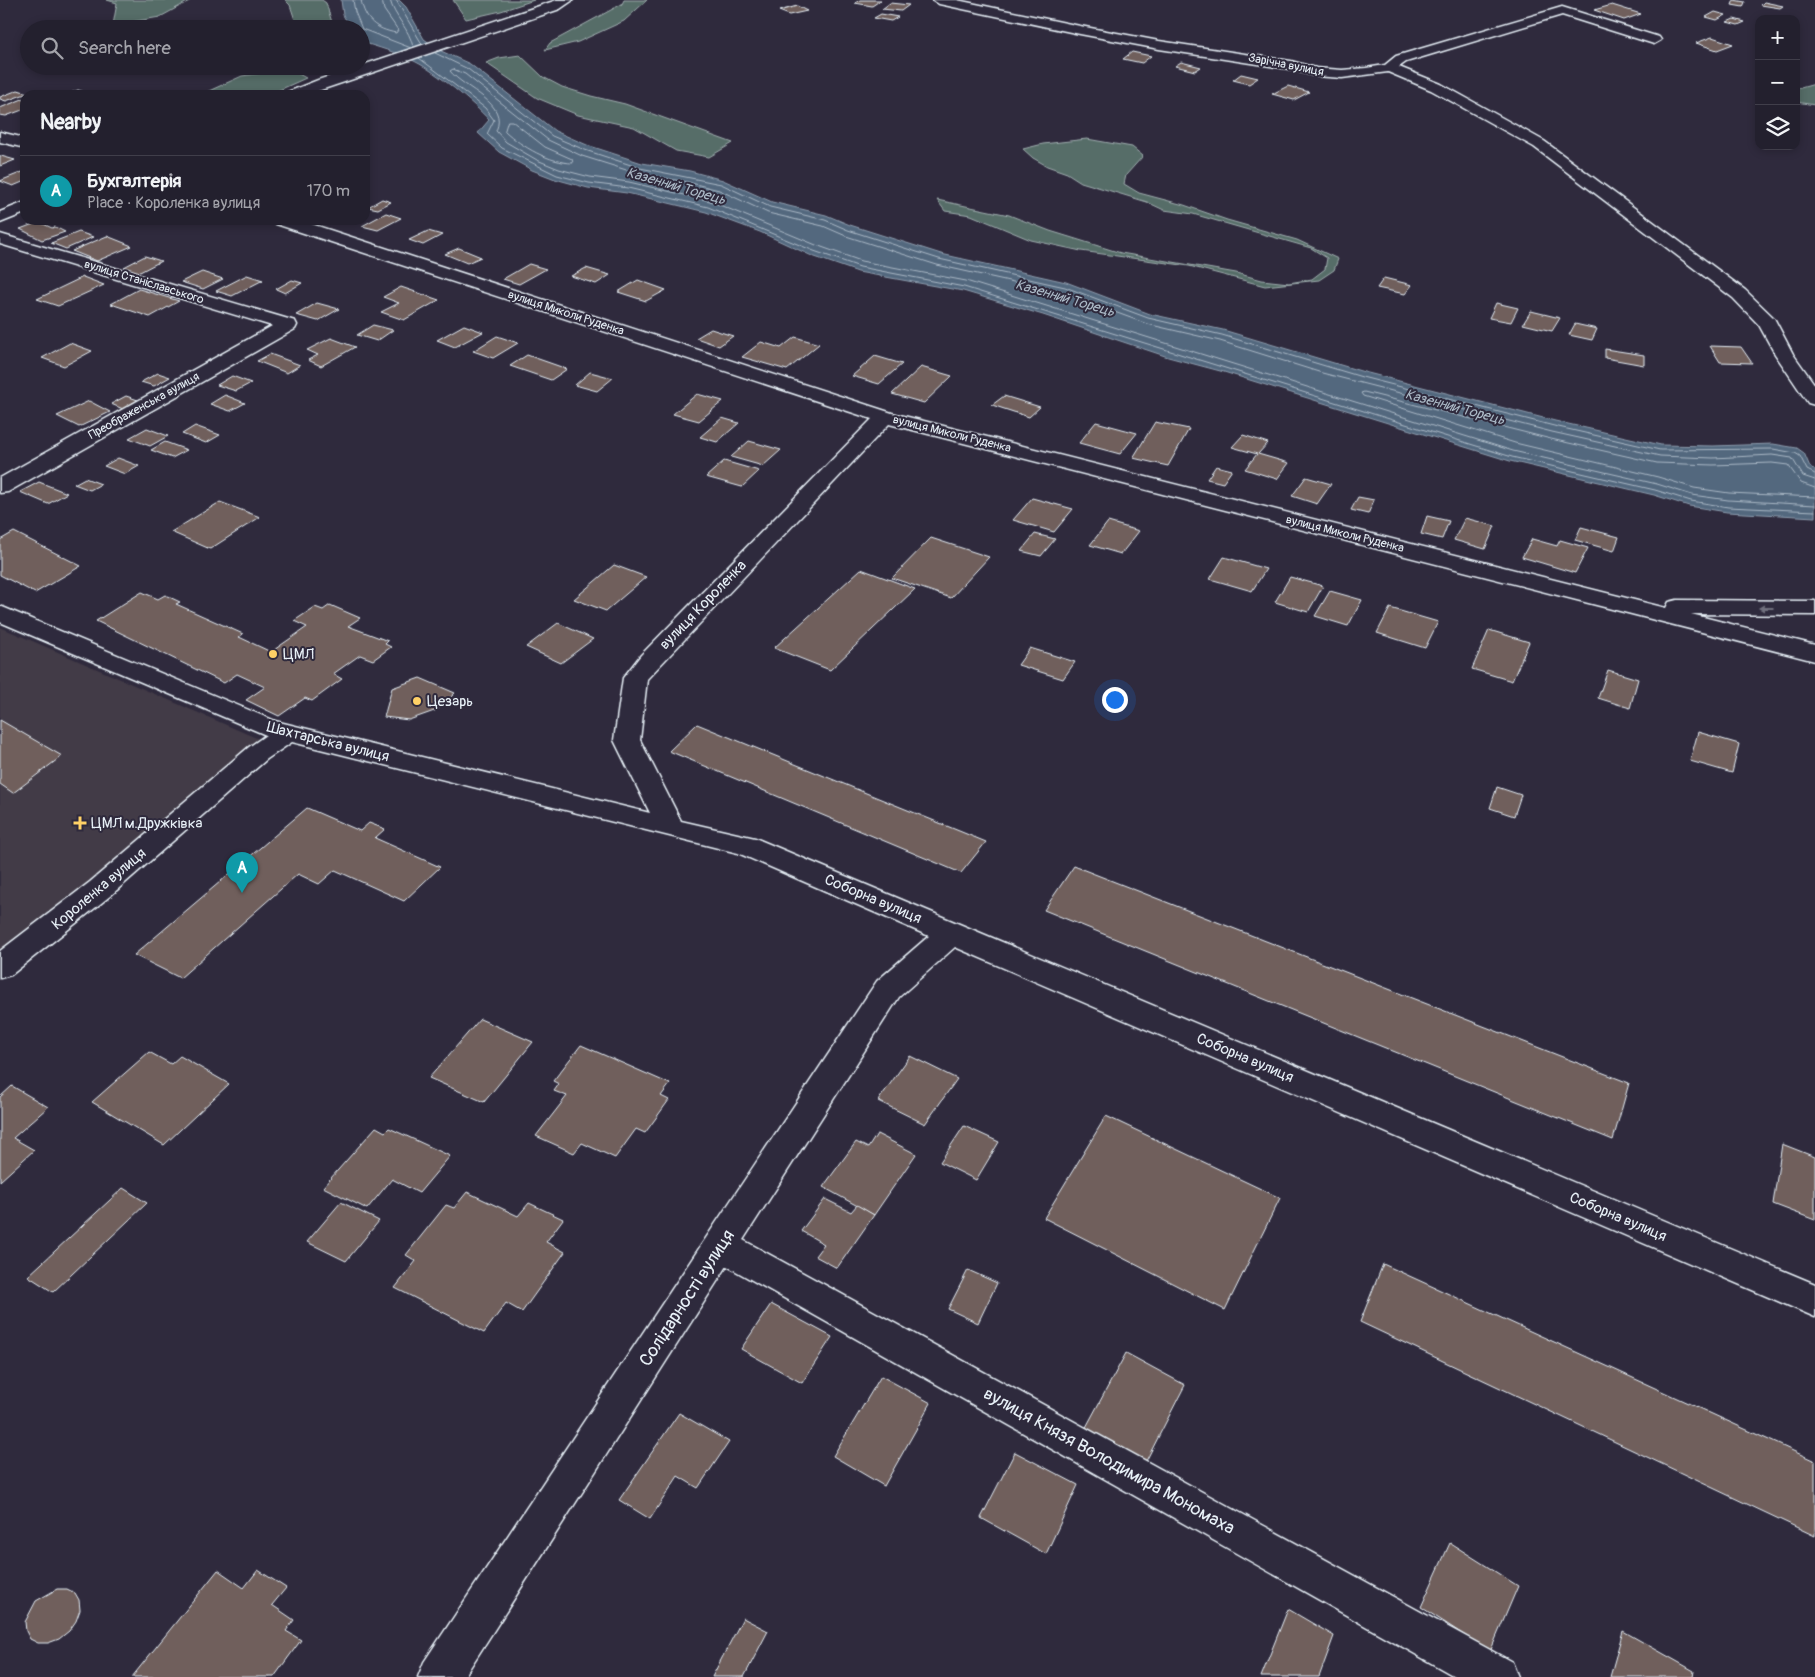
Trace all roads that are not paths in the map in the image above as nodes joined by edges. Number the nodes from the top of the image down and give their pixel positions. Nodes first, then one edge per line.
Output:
1 (566, 0) edge
2 (939, 0) edge
3 (1578, 2) dead end
4 (1562, 11) junction
5 (1654, 40) dead end
6 (370, 67) edge
7 (1389, 68) junction
8 (347, 75) edge
9 (306, 90) edge
10 (0, 137) edge
11 (20, 142) edge
12 (20, 209) edge
13 (0, 218) edge
14 (297, 225) edge
15 (0, 239) edge
16 (288, 325) joint
17 (1815, 399) edge
18 (885, 417) junction
19 (0, 487) edge
20 (1634, 607) junction
21 (1815, 608) edge
22 (0, 613) edge
23 (1815, 653) edge
24 (288, 732) junction
25 (671, 828) junction
26 (952, 933) junction
27 (0, 967) edge
28 (721, 1245) junction
29 (1815, 1300) edge
30 (439, 1677) edge
31 (1498, 1677) edge

1 - 6 street
2 - 7 street, Зарічна вулиця
3 - 4 street, Зарічна вулиця
4 - 5 street
4 - 7 street, Зарічна вулиця
7 - 17 street
8 - 9 street
10 - 11 street
12 - 13 street
14 - 18 street, вулиця Миколи Руденка
15 - 16 street, вулиця Станіславського
16 - 19 street, Преображенська вулиця
18 - 20 street, вулиця Миколи Руденка
18 - 25 street, вулиця Короленка
21 -> 20 street, вулиця Миколи Руденка
20 - 23 street, вулиця Миколи Руденка
22 - 24 street, Шахтарська вулиця
24 - 25 street, Шахтарська вулиця
24 - 27 street, Короленка вулиця
25 - 26 street, Соборна вулиця
26 - 28 street, Солідарності вулиця
26 - 29 street, Соборна вулиця
28 - 30 street, Солідарності вулиця
28 - 31 street, вулиця Князя Володимира Мономаха

